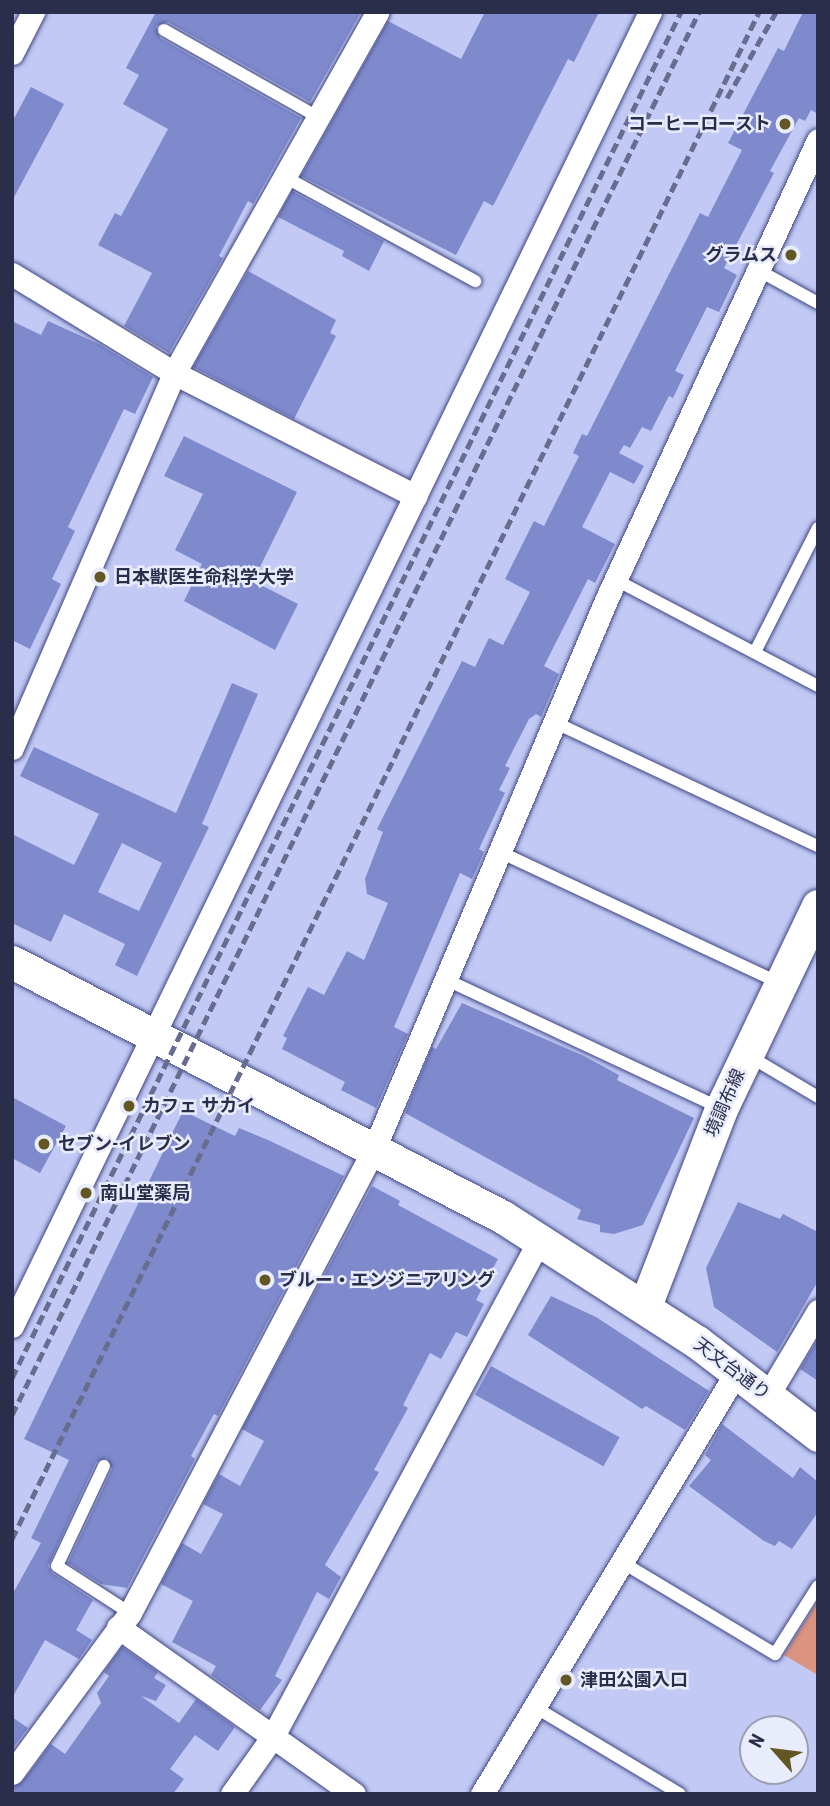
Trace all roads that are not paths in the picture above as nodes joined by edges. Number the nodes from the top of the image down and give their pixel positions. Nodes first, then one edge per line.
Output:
1 (33, 12) edge
2 (377, 12) edge
3 (650, 12) edge
4 (164, 30) dead end
5 (12, 53) edge
6 (318, 117) junction
7 (818, 140) edge
8 (285, 177) junction
9 (756, 270) junction
10 (12, 274) edge
11 (475, 281) dead end
12 (818, 303) edge
13 (173, 373) junction
14 (415, 496) junction
15 (818, 528) edge
16 (616, 580) junction
17 (755, 652) junction
18 (818, 686) edge
19 (554, 722) junction
20 (12, 748) edge
21 (818, 846) edge
22 (500, 852) junction
23 (814, 927) edge
24 (12, 962) edge
25 (447, 980) junction
26 (780, 983) junction
27 (151, 1034) junction
28 (747, 1055) junction
29 (818, 1097) edge
30 (721, 1109) junction
31 (374, 1149) junction
32 (540, 1239) junction
33 (645, 1306) junction
34 (818, 1311) edge
35 (12, 1326) edge
36 (737, 1371) junction
37 (768, 1395) junction
38 (818, 1435) edge
39 (104, 1466) dead end
40 (620, 1561) junction
41 (818, 1586) edge
42 (124, 1620) junction
43 (533, 1706) junction
44 (273, 1736) junction
45 (12, 1773) edge
46 (232, 1794) edge
47 (355, 1794) edge
48 (482, 1794) edge
49 (680, 1794) edge

1 - 5 street
2 - 6 street
3 - 14 street
4 - 6 lane
6 - 8 street
7 - 9 street
8 - 11 lane
8 - 13 street
9 - 12 lane
9 - 16 street
10 - 13 street
13 - 14 street
13 - 20 street
14 - 27 street
15 - 17 lane
16 - 17 lane
16 - 19 street
17 - 18 lane
19 - 21 lane
19 - 22 street
22 - 25 street
22 - 26 lane
23 - 26 main road, 境調布線
24 - 27 main road, 天文台通り
25 - 30 lane
25 - 31 street
26 - 28 main road, 境調布線
27 - 31 main road, 天文台通り
27 - 35 street
28 - 29 lane
28 - 30 main road, 境調布線
30 - 33 main road, 境調布線
31 - 32 main road, 天文台通り
31 - 42 street
32 - 33 main road, 天文台通り
32 - 44 street
33 - 36 main road, 天文台通り
34 - 37 street
36 - 37 main road, 天文台通り
36 - 40 street
37 - 38 main road, 天文台通り
39 - 42 lane
40 - 41 lane
40 - 43 street
42 - 44 street
42 - 45 street
43 - 48 street
43 - 49 lane
44 - 46 street
44 - 47 street

